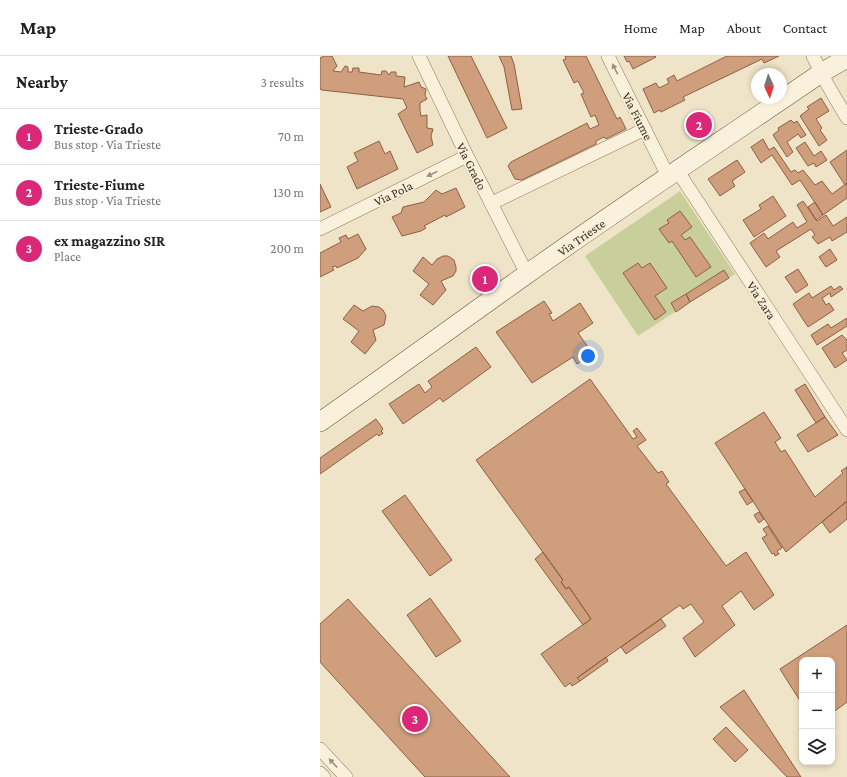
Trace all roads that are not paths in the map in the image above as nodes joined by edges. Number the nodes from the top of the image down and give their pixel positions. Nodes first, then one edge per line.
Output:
1 (419, 56) edge
2 (608, 56) edge
3 (813, 56) edge
4 (847, 58) edge
5 (821, 73) junction
6 (847, 118) edge
7 (645, 129) junction
8 (467, 156) junction
9 (673, 173) junction
10 (492, 203) junction
11 (320, 229) edge
12 (527, 274) junction
13 (320, 422) edge
14 (847, 430) edge
15 (320, 749) edge
16 (320, 773) edge
17 (324, 777) edge
18 (346, 777) edge

1 - 8 street, Via Grado
7 -> 2 street, Via Fiume
3 - 5 street
4 - 5 street, Via Trieste
5 - 6 street
5 - 9 street, Via Trieste
7 - 9 street, Via Fiume
7 - 10 street
8 - 10 street, Via Grado
8 -> 11 street, Via Pola
9 - 12 street, Via Trieste
9 - 14 street, Via Zara
10 - 12 street, Via Grado
12 - 13 street, Via Trieste
18 -> 15 street
16 - 17 street

